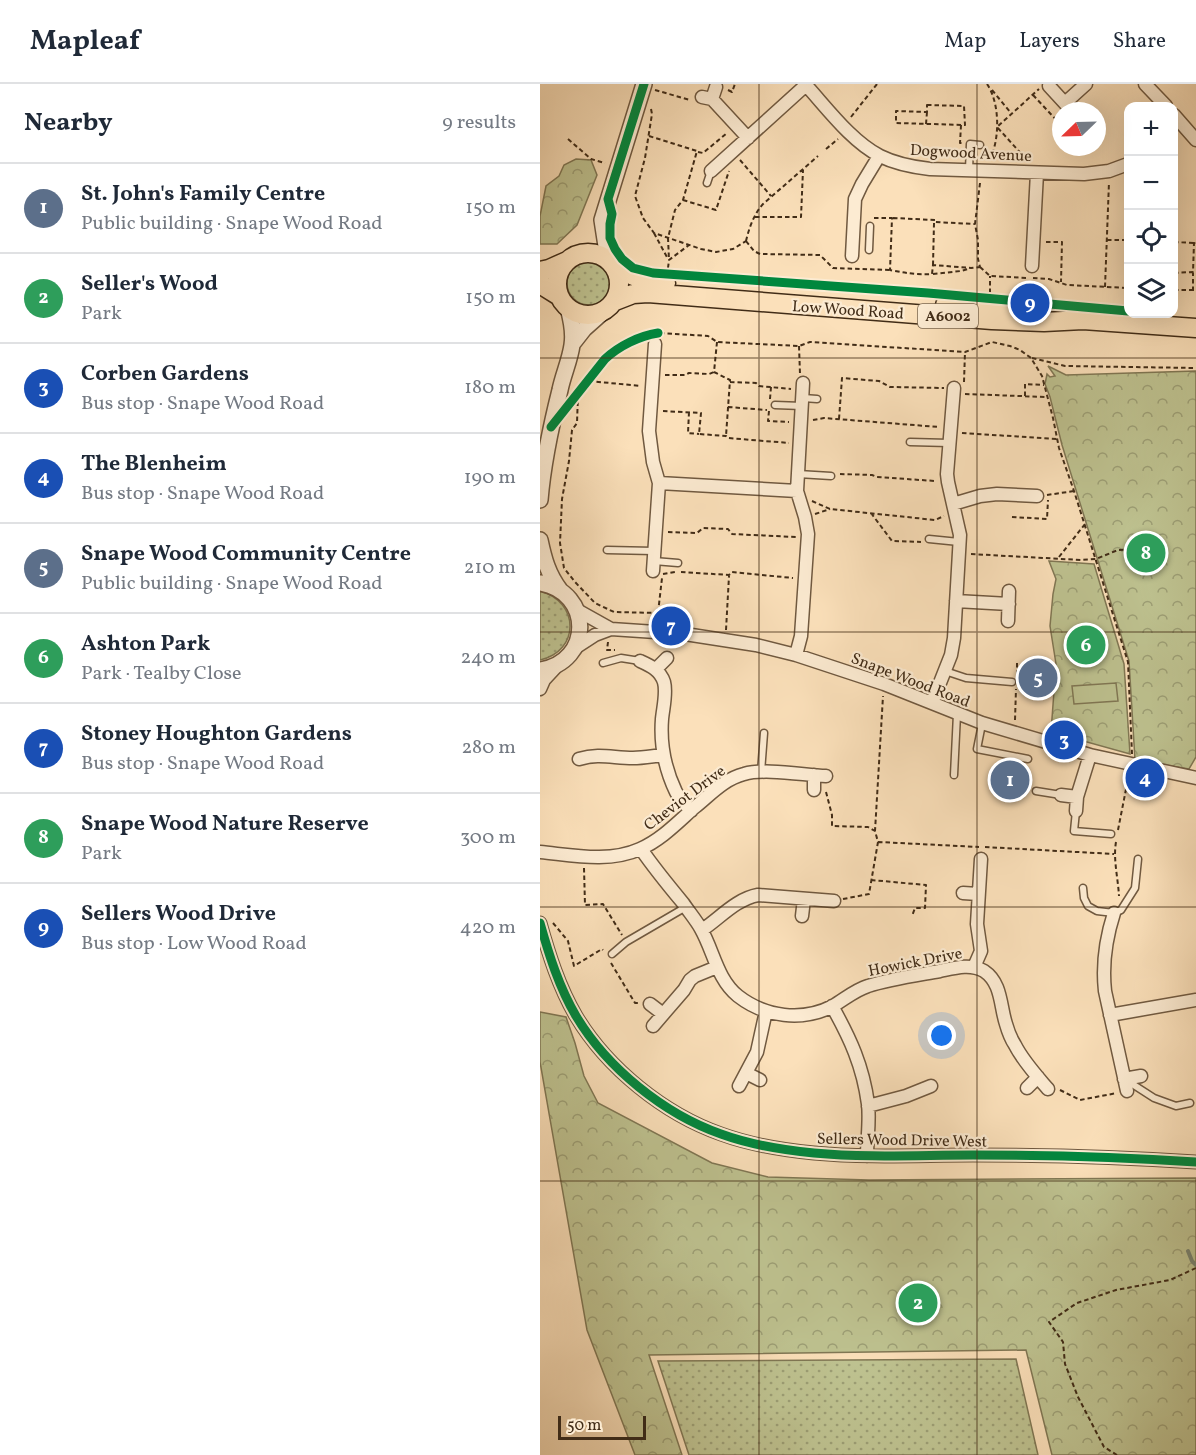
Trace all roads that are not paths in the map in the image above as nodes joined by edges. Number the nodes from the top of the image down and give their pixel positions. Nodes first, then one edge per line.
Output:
1 (1086, 84) edge
2 (644, 85) edge
3 (806, 85) edge
4 (1047, 85) edge
5 (1149, 85) edge
6 (717, 87) dead end
7 (1064, 102) edge
8 (1073, 102) edge
9 (1163, 102) edge
10 (1178, 126) edge
11 (748, 138) junction
12 (1196, 140) edge
13 (980, 145) dead end
14 (879, 156) junction
15 (1124, 165) edge
16 (969, 170) junction
17 (711, 171) joint
18 (1037, 173) junction
19 (707, 183) dead end
20 (870, 225) dead end
21 (870, 236) junction
22 (853, 238) junction
23 (839, 240) dead end
24 (869, 250) dead end
25 (852, 256) dead end
26 (567, 261) junction
27 (611, 262) junction
28 (1032, 266) dead end
29 (540, 271) edge
30 (540, 284) edge
31 (563, 302) junction
32 (608, 307) junction
33 (1083, 320) junction
34 (1196, 327) edge
35 (656, 333) road end
36 (573, 343) junction
37 (954, 388) road end
38 (803, 394) junction
39 (818, 399) dead end
40 (775, 405) dead end
41 (950, 434) junction
42 (910, 442) dead end
43 (798, 474) junction
44 (831, 476) road end
45 (658, 483) junction
46 (797, 490) junction
47 (1043, 495) road end
48 (540, 500) edge
49 (954, 507) junction
50 (928, 539) road end
51 (540, 540) edge
52 (959, 547) junction
53 (607, 550) dead end
54 (654, 561) junction
55 (678, 563) dead end
56 (540, 583) edge
57 (560, 590) junction
58 (956, 601) junction
59 (577, 610) junction
60 (1008, 621) dead end
61 (611, 629) junction
62 (575, 648) junction
63 (796, 655) junction
64 (667, 658) dead end
65 (640, 661) joint
66 (603, 663) dead end
67 (557, 666) junction
68 (656, 669) junction
69 (540, 670) edge
70 (945, 671) junction
71 (1012, 682) dead end
72 (540, 689) edge
73 (932, 703) junction
74 (957, 713) junction
75 (982, 723) junction
76 (764, 733) dead end
77 (587, 753) dead end
78 (663, 755) junction
79 (1090, 755) junction
80 (1028, 759) dead end
81 (761, 772) junction
82 (954, 775) dead end
83 (1196, 778) edge
84 (814, 790) dead end
85 (1036, 791) dead end
86 (1061, 795) joint
87 (1077, 798) junction
88 (691, 811) junction
89 (1076, 811) joint
90 (1115, 832) road end
91 (641, 849) junction
92 (540, 852) edge
93 (1138, 859) dead end
94 (981, 860) dead end
95 (1083, 888) dead end
96 (963, 893) dead end
97 (978, 894) junction
98 (804, 898) junction
99 (834, 901) road end
100 (686, 907) junction
101 (1117, 911) junction
102 (802, 916) dead end
103 (540, 923) edge
104 (702, 930) junction
105 (612, 954) dead end
106 (717, 967) junction
107 (975, 967) junction
108 (1196, 1000) edge
109 (650, 1004) road end
110 (832, 1006) junction
111 (766, 1011) junction
112 (663, 1014) junction
113 (1110, 1015) junction
114 (652, 1026) dead end
115 (746, 1073) junction
116 (1141, 1076) dead end
117 (1038, 1077) junction
118 (760, 1080) dead end
119 (1125, 1085) junction
120 (740, 1086) dead end
121 (931, 1086) dead end
122 (1027, 1088) dead end
123 (1048, 1089) road end
124 (1190, 1103) dead end
125 (868, 1106) junction
126 (867, 1156) junction
127 (1196, 1162) edge

1 - 8 street
2 - 27 street
3 - 11 street
3 - 14 street, Dogwood Avenue
4 - 7 street
5 - 9 street
6 - 11 street
10 - 12 street
11 - 17 street
13 - 16 lane
14 - 16 street, Dogwood Avenue
14 - 22 street
15 - 18 street, Dogwood Avenue
16 - 18 street, Dogwood Avenue
17 - 19 lane
18 - 28 street
20 - 21 lane
21 - 22 lane
21 - 24 lane
22 - 23 street
22 - 25 street
26 - 27 main road
26 - 29 main road
26 - 31 main road
27 - 32 main road
27 - 33 main road, Low Wood Road / A6002
30 - 31 main road
31 - 32 main road
31 - 36 street
32 - 33 main road, Low Wood Road / A6002
32 - 36 street
33 - 34 main road, Low Wood Road / A6002
35 - 45 street
36 - 48 street
37 - 41 street
38 - 39 lane
38 - 40 lane
38 - 43 street
41 - 42 lane
41 - 49 street
43 - 44 lane
43 - 46 street
45 - 46 street
45 - 54 street
46 - 63 street
47 - 49 street
49 - 52 street
50 - 52 lane
51 - 57 street
52 - 58 street
53 - 54 lane
54 - 55 lane
56 - 57 street
57 - 59 street
58 - 60 street
58 - 70 street
59 - 61 street, Snape Wood Road
59 - 62 street
61 - 62 street, Snape Wood Road
61 - 63 street, Snape Wood Road
62 - 67 street
63 - 73 street, Snape Wood Road
64 - 68 street
65 - 66 lane
65 - 68 street
67 - 69 street
67 - 72 street
68 - 78 street
70 - 71 lane
70 - 73 street
73 - 74 street, Snape Wood Road
74 - 75 street, Snape Wood Road
74 - 82 lane
75 - 79 street, Snape Wood Road
75 - 80 lane
76 - 81 lane
77 - 78 street
78 - 88 street
79 - 83 street, Snape Wood Road
79 - 87 street
81 - 84 street, Cheviot Drive
81 - 88 street, Cheviot Drive
85 - 86 lane
86 - 87 street
87 - 89 street
88 - 91 street, Cheviot Drive
89 - 90 lane
91 - 92 street, Cheviot Drive
91 - 100 street, Howick Drive
93 - 101 lane
94 - 97 street
95 - 101 lane
96 - 97 street
97 - 107 street
98 - 99 street
98 - 102 street
98 - 104 street
100 - 104 street, Howick Drive
100 - 105 lane
101 - 113 street
103 - 126 street, Sellers Wood Drive West
104 - 106 street, Howick Drive
106 - 111 street, Howick Drive
106 - 112 street
107 - 110 street, Howick Drive
107 - 117 street, Howick Drive
108 - 113 street
109 - 112 street
110 - 111 street, Howick Drive
110 - 125 street
111 - 115 street
112 - 114 street
113 - 119 street
115 - 118 street
115 - 120 street
116 - 119 street
117 - 122 street
117 - 123 street, Howick Drive
119 - 124 lane
121 - 125 street
125 - 126 street
126 - 127 street, Sellers Wood Drive West

